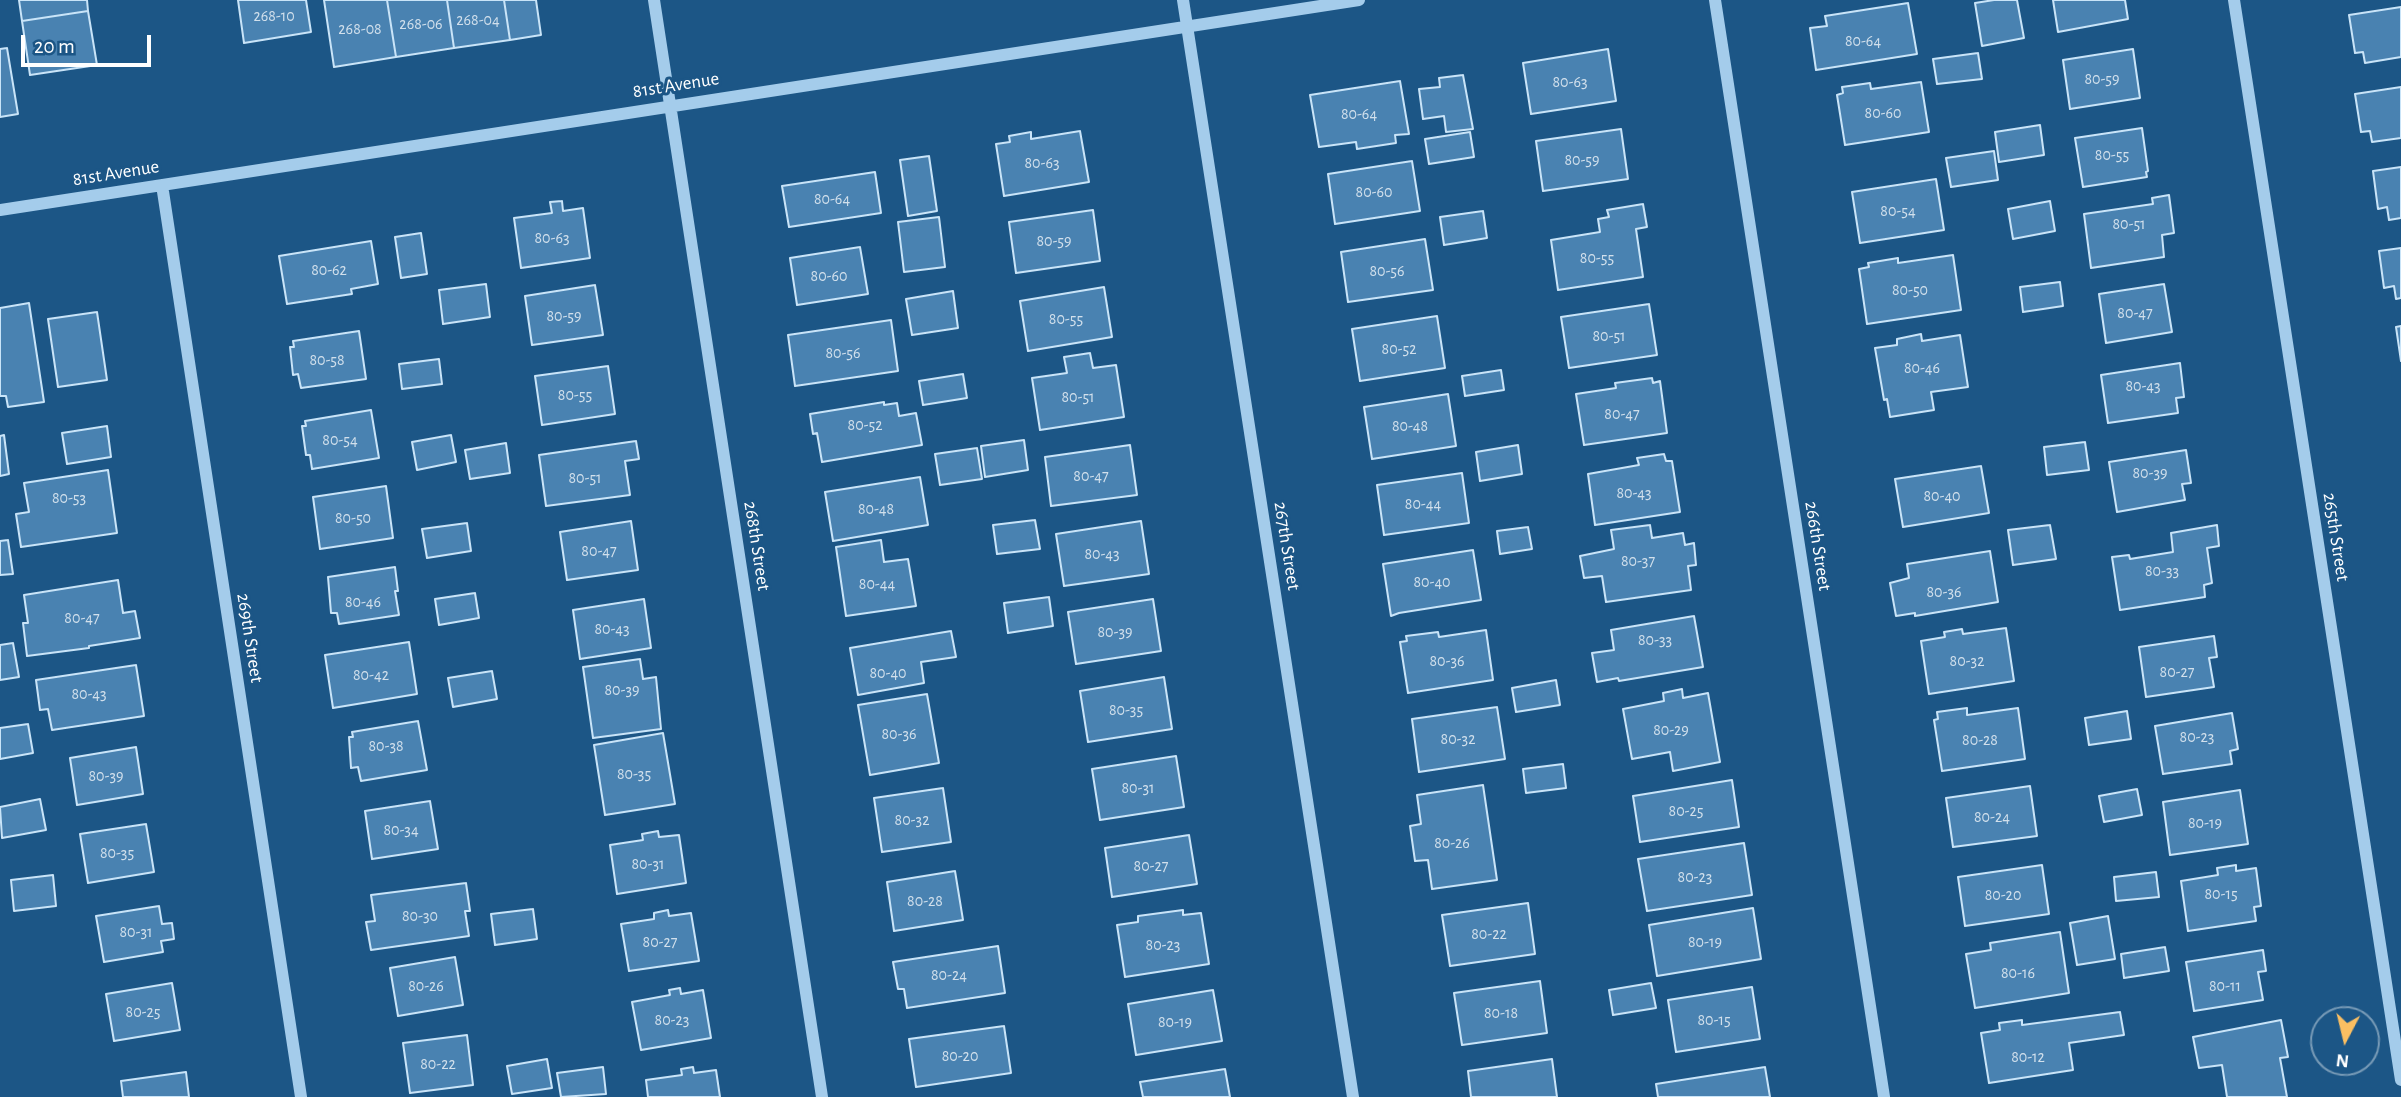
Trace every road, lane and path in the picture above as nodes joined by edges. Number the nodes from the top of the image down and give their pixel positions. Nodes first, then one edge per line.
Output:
1 (654, 0) edge
2 (1183, 0) edge
3 (1359, 0) edge
4 (1714, 0) edge
5 (2234, 0) edge
6 (1187, 26) junction
7 (669, 106) junction
8 (162, 185) junction
9 (0, 210) edge
10 (2401, 1080) edge
11 (301, 1097) edge
12 (822, 1097) edge
13 (1353, 1097) edge
14 (1884, 1097) edge

1 - 7 street, 268th Street
2 - 6 street, 267th Street
3 - 6 street, 81st Avenue
4 - 14 street, 266th Street
5 - 10 street, 265th Street
6 - 7 street, 81st Avenue
6 - 13 street, 267th Street
7 - 8 street, 81st Avenue
7 - 12 street, 268th Street
8 - 9 street, 81st Avenue
8 - 11 street, 269th Street

